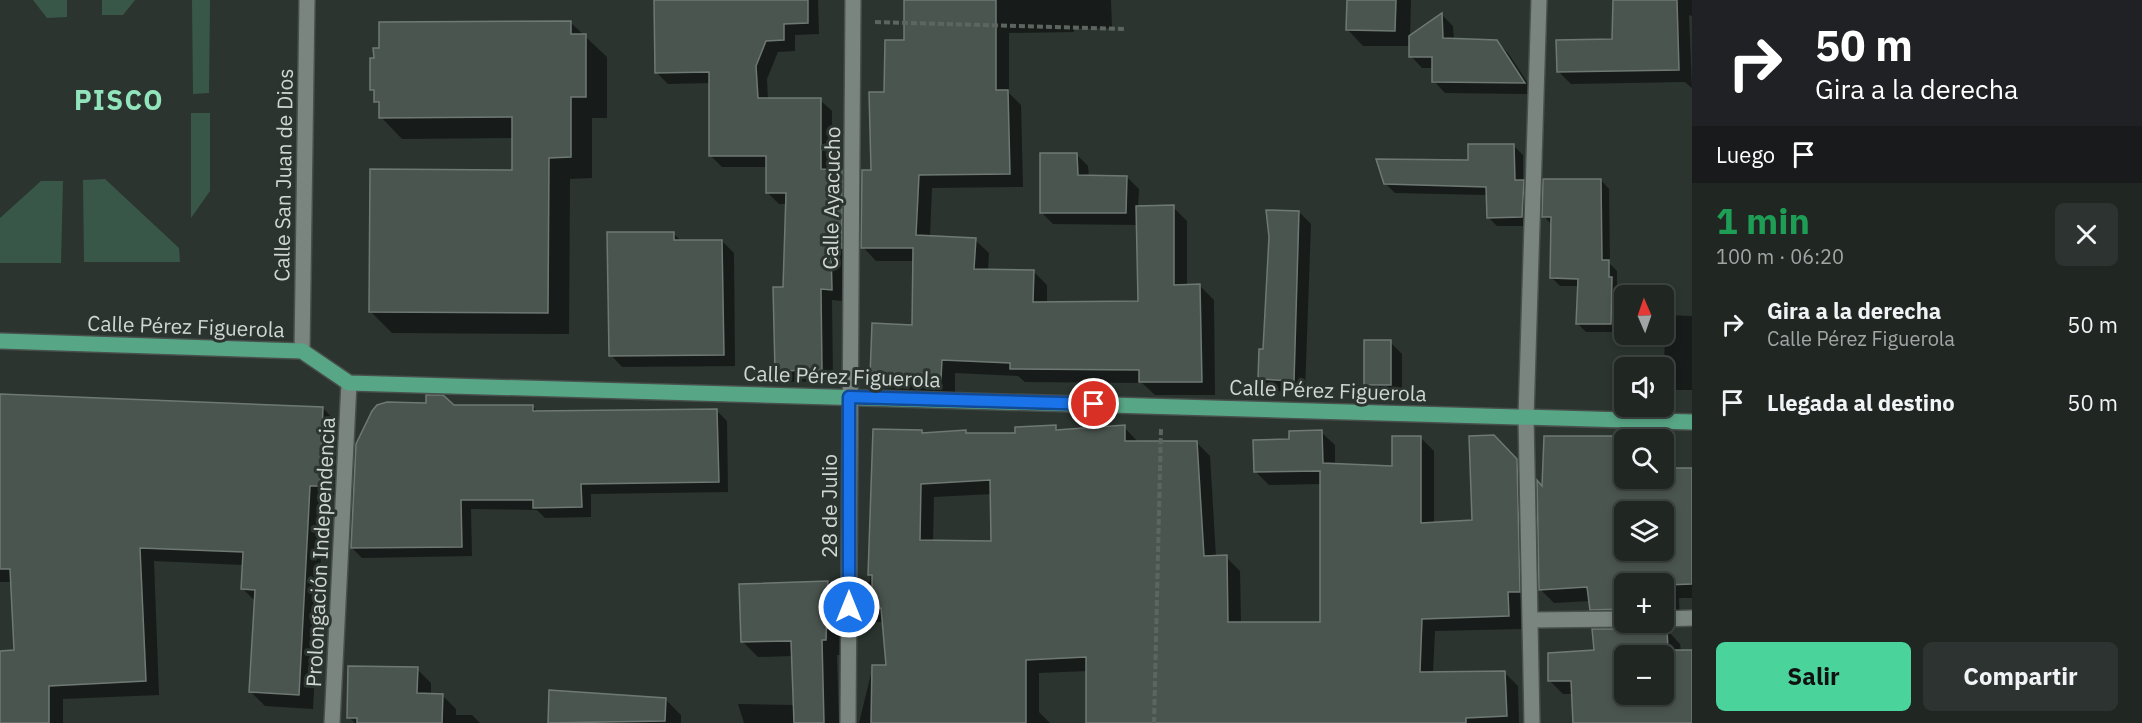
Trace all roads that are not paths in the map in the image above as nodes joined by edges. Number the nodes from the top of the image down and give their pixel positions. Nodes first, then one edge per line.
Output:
1 (307, 0) edge
2 (853, 0) edge
3 (1539, 0) edge
4 (0, 341) edge
5 (302, 351) junction
6 (349, 383) junction
7 (849, 397) junction
8 (1526, 417) junction
9 (1692, 422) edge
10 (1674, 618) edge
11 (1692, 618) edge
12 (1614, 619) edge
13 (1531, 620) junction
14 (333, 723) edge
15 (848, 723) edge
16 (1532, 723) edge

1 - 5 street, Calle San Juan de Dios
2 - 7 street, Calle Ayacucho
3 - 8 street
4 - 5 main road, Calle Pérez Figuerola
5 - 6 main road, Calle Pérez Figuerola
6 - 7 main road, Calle Pérez Figuerola
6 - 14 street, Prolongación Independencia
7 - 8 main road, Calle Pérez Figuerola
7 - 15 street, 28 de Julio
8 - 9 main road, Calle Pérez Figuerola
8 - 13 street
10 - 11 street
12 - 13 street
13 - 16 street

